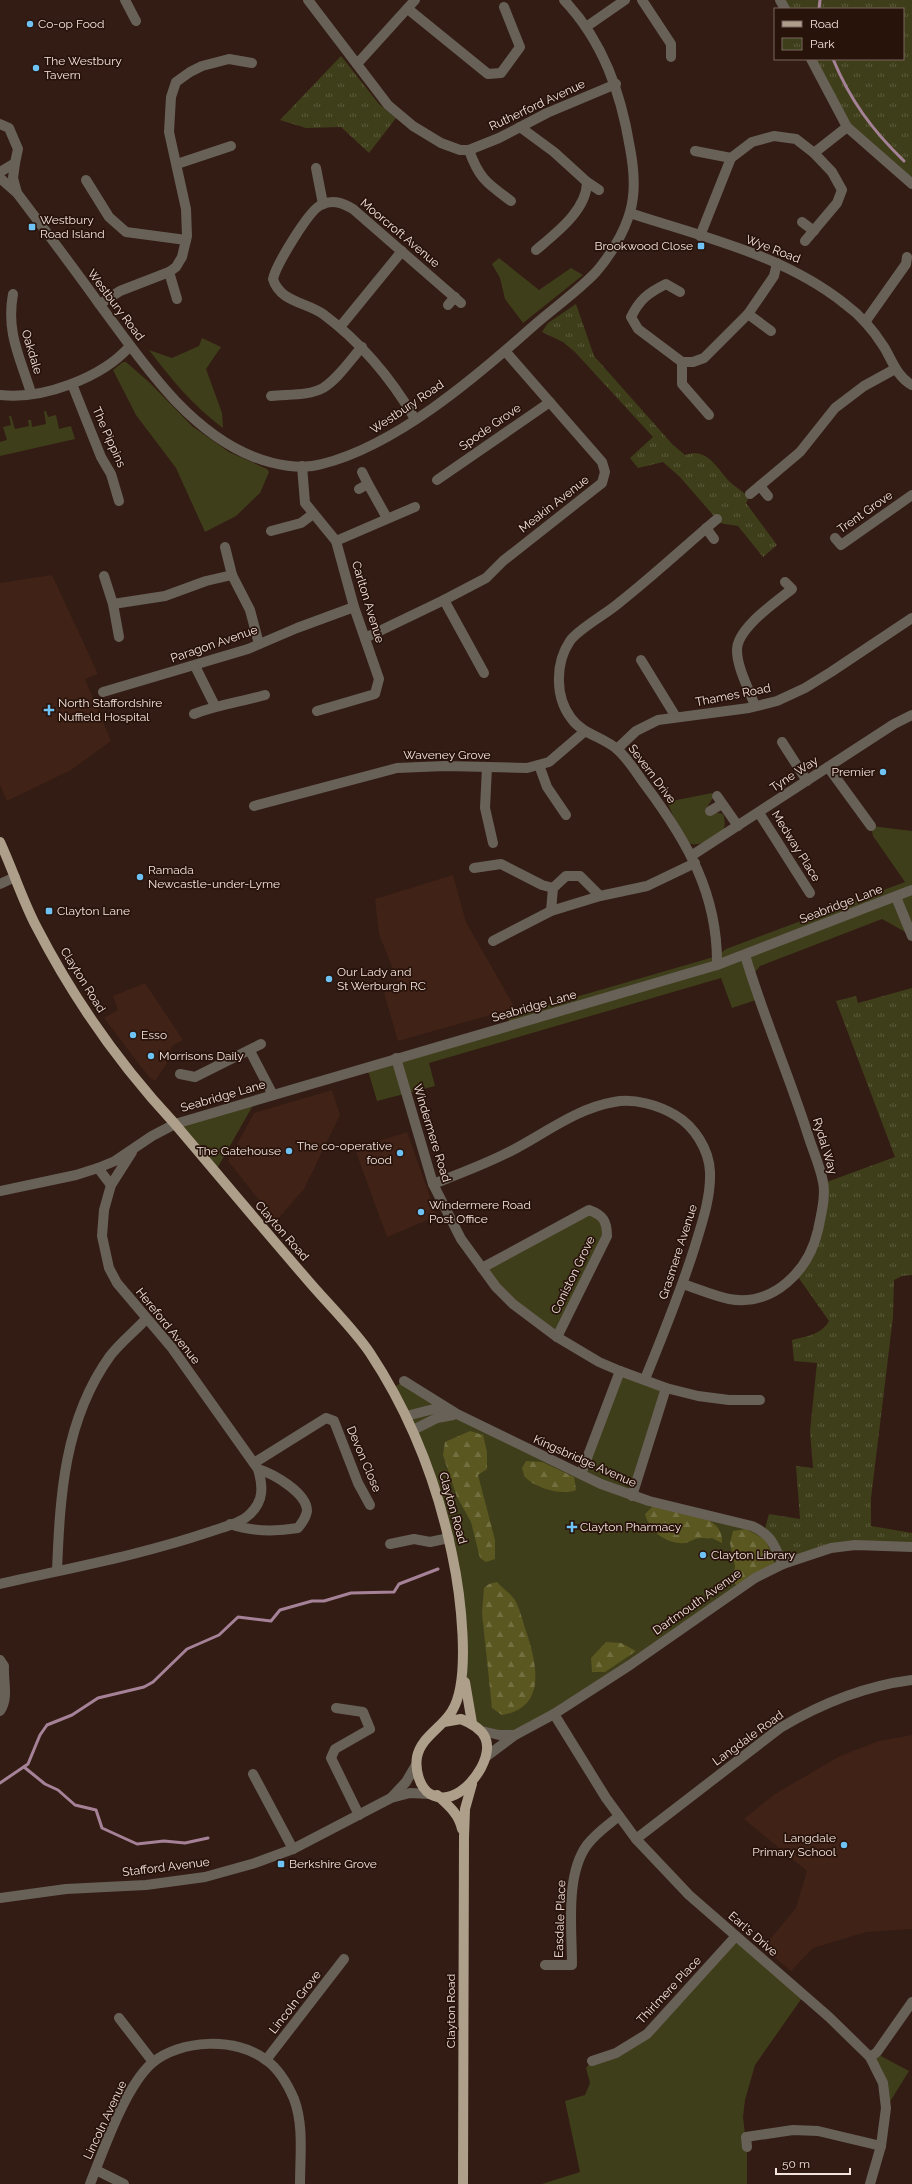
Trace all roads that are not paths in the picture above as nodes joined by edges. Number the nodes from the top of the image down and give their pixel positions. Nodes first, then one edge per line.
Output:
1 (125, 0) edge
2 (308, 0) edge
3 (415, 0) edge
4 (564, 0) edge
5 (625, 0) edge
6 (642, 0) edge
7 (504, 7) dead end
8 (408, 9) junction
9 (136, 21) dead end
10 (586, 27) junction
11 (671, 57) dead end
12 (812, 60) edge
13 (252, 63) dead end
14 (356, 64) junction
15 (616, 84) junction
16 (0, 124) edge
17 (520, 127) junction
18 (847, 127) junction
19 (231, 146) dead end
20 (469, 150) junction
21 (695, 151) dead end
22 (814, 153) junction
23 (731, 158) junction
24 (15, 163) junction
25 (176, 164) junction
26 (316, 168) dead end
27 (0, 172) edge
28 (0, 178) edge
29 (86, 180) dead end
30 (587, 182) junction
31 (912, 184) edge
32 (599, 190) dead end
33 (18, 193) junction
34 (511, 202) dead end
35 (323, 204) junction
36 (630, 213) junction
37 (802, 222) dead end
38 (814, 231) junction
39 (700, 236) junction
40 (186, 240) junction
41 (805, 241) dead end
42 (536, 250) dead end
43 (402, 251) junction
44 (907, 257) dead end
45 (777, 263) junction
46 (169, 272) junction
47 (680, 292) dead end
48 (14, 294) dead end
49 (177, 299) dead end
50 (100, 304) junction
51 (448, 305) dead end
52 (748, 314) junction
53 (865, 322) junction
54 (340, 327) junction
55 (771, 330) dead end
56 (130, 346) junction
57 (362, 347) junction
58 (506, 352) junction
59 (682, 362) junction
60 (895, 369) junction
61 (72, 384) junction
62 (912, 385) edge
63 (31, 393) junction
64 (0, 395) edge
65 (271, 396) dead end
66 (550, 402) junction
67 (709, 415) dead end
68 (415, 419) junction
69 (302, 466) junction
70 (362, 472) dead end
71 (437, 480) dead end
72 (760, 486) junction
73 (750, 494) dead end
74 (912, 495) edge
75 (768, 496) dead end
76 (118, 501) dead end
77 (415, 507) dead end
78 (313, 514) junction
79 (387, 518) junction
80 (716, 519) dead end
81 (706, 528) junction
82 (271, 531) dead end
83 (835, 538) dead end
84 (714, 539) dead end
85 (336, 541) junction
86 (225, 547) dead end
87 (232, 575) junction
88 (104, 576) dead end
89 (785, 582) dead end
90 (444, 600) junction
91 (113, 604) junction
92 (354, 607) junction
93 (912, 618) edge
94 (118, 637) dead end
95 (365, 638) junction
96 (259, 644) junction
97 (641, 660) dead end
98 (195, 666) junction
99 (484, 673) dead end
100 (103, 692) dead end
101 (265, 695) dead end
102 (215, 706) junction
103 (755, 706) junction
104 (317, 712) dead end
105 (194, 714) dead end
106 (676, 717) junction
107 (911, 717) edge
108 (584, 732) junction
109 (782, 742) dead end
110 (617, 749) junction
111 (539, 765) junction
112 (487, 767) junction
113 (828, 767) junction
114 (807, 781) junction
115 (254, 806) dead end
116 (710, 811) dead end
117 (759, 812) junction
118 (566, 815) dead end
119 (738, 826) junction
120 (871, 826) dead end
121 (0, 842) edge
122 (493, 843) dead end
123 (693, 860) junction
124 (474, 868) dead end
125 (15, 877) junction
126 (0, 884) edge
127 (552, 888) junction
128 (912, 890) edge
129 (810, 893) dead end
130 (600, 896) junction
131 (896, 897) junction
132 (551, 911) junction
133 (912, 936) edge
134 (493, 941) dead end
135 (744, 955) junction
136 (716, 965) junction
137 (261, 1044) dead end
138 (250, 1051) junction
139 (396, 1058) junction
140 (180, 1074) dead end
141 (273, 1095) junction
142 (175, 1124) junction
143 (132, 1151) junction
144 (98, 1168) junction
145 (433, 1184) junction
146 (111, 1185) junction
147 (0, 1191) edge
148 (482, 1268) junction
149 (683, 1284) junction
150 (146, 1319) junction
151 (557, 1337) junction
152 (620, 1371) junction
153 (645, 1379) junction
154 (404, 1381) dead end
155 (666, 1388) junction
156 (760, 1400) dead end
157 (457, 1414) junction
158 (406, 1416) junction
159 (413, 1430) junction
160 (256, 1466) junction
161 (581, 1474) junction
162 (632, 1496) junction
163 (370, 1505) dead end
164 (230, 1524) junction
165 (449, 1538) junction
166 (390, 1544) dead end
167 (912, 1547) edge
168 (783, 1564) junction
169 (58, 1571) junction
170 (0, 1584) edge
171 (0, 1660) edge
172 (463, 1670) junction
173 (912, 1680) edge
174 (336, 1708) dead end
175 (0, 1711) edge
176 (554, 1714) junction
177 (444, 1722) junction
178 (472, 1723) junction
179 (482, 1731) junction
180 (515, 1735) junction
181 (488, 1756) junction
182 (416, 1765) junction
183 (253, 1774) dead end
184 (473, 1782) junction
185 (434, 1795) junction
186 (391, 1798) junction
187 (360, 1815) junction
188 (619, 1816) junction
189 (464, 1837) junction
190 (636, 1839) junction
191 (293, 1849) junction
192 (0, 1898) edge
193 (735, 1937) junction
194 (344, 1959) dead end
195 (545, 1965) dead end
196 (912, 2002) edge
197 (119, 2018) dead end
198 (870, 2057) junction
199 (266, 2060) junction
200 (592, 2061) dead end
201 (153, 2062) junction
202 (881, 2146) junction
203 (747, 2147) dead end
204 (96, 2170) junction
205 (90, 2184) edge
206 (124, 2184) edge
207 (300, 2184) edge
208 (463, 2184) edge
209 (870, 2184) edge

1 - 9 street
2 - 14 street
3 - 8 street
4 - 10 street, Westbury Road
5 - 10 street
6 - 11 street
7 - 8 street
8 - 14 street
10 - 15 street, Westbury Road
12 - 18 street
13 - 25 street
14 - 20 street
15 - 17 street, Rutherford Avenue
15 - 36 street, Westbury Road
16 - 24 street, Westbury Road
17 - 20 street, Rutherford Avenue
17 - 30 street
18 - 22 street
18 - 31 street
19 - 25 street
20 - 34 street
21 - 23 street
22 - 23 street
22 - 38 street
23 - 39 street
24 - 27 street
24 - 33 street, Westbury Road
25 - 40 street
26 - 35 street
28 - 33 street, Westbury Road
29 - 40 street
30 - 32 street
30 - 42 street
33 - 50 street, Westbury Road
35 - 43 street, Moorcroft Avenue
35 - 54 street
36 - 39 street, Wye Road
36 - 58 street, Westbury Road
37 - 38 street
38 - 41 street
39 - 45 street, Wye Road
40 - 46 street
43 - 51 street, Moorcroft Avenue
43 - 54 street
44 - 53 street
45 - 52 street
45 - 53 street, Wye Road
46 - 49 street
46 - 50 street
47 - 59 street
48 - 63 street, Oakdale
50 - 56 street, Westbury Road
52 - 55 street
52 - 59 street
53 - 60 street, Wye Road
54 - 57 street
56 - 61 street
56 - 69 street, Westbury Road
57 - 65 street
57 - 68 street
58 - 66 street, Meakin Avenue
58 - 68 street, Westbury Road
59 - 67 street
60 - 62 street, Wye Road
60 - 72 street
61 - 63 street
61 - 76 street, The Pippins
63 - 64 street
66 - 71 street, Spode Grove
66 - 90 street, Meakin Avenue
68 - 69 street, Westbury Road
69 - 78 street, Carlton Avenue
70 - 79 street
72 - 73 street
72 - 75 street
74 - 83 street, Trent Grove
77 - 79 street
78 - 82 street
78 - 85 street, Carlton Avenue
79 - 85 street
80 - 81 street, Severn Drive
81 - 84 street
81 - 108 street, Severn Drive
85 - 92 street, Carlton Avenue
86 - 87 street
87 - 91 street
87 - 96 street
88 - 91 street
89 - 103 street
90 - 95 street, Meakin Avenue
90 - 99 street
91 - 94 street
92 - 95 street, Carlton Avenue
92 - 96 street, Paragon Avenue
93 - 103 street, Thames Road
95 - 104 street, Carlton Avenue
96 - 98 street, Paragon Avenue
97 - 106 street
98 - 100 street, Paragon Avenue
98 - 102 street
101 - 102 street
102 - 105 street
103 - 106 street, Thames Road
106 - 110 street, Thames Road
107 - 113 street, Tyne Way
108 - 110 street, Severn Drive
108 - 111 street, Waveney Grove
109 - 114 street
110 - 123 street, Severn Drive
111 - 112 street, Waveney Grove
111 - 118 street
112 - 115 street, Waveney Grove
112 - 122 street
113 - 114 street, Tyne Way
113 - 120 street
114 - 117 street, Tyne Way
116 - 119 street
117 - 119 street, Tyne Way
117 - 129 street, Medway Place
119 - 123 street, Tyne Way
121 - 125 main road, Clayton Road
123 - 130 street, Tyne Way
123 - 136 street, Severn Drive
124 - 127 street
125 - 126 street
125 - 142 main road, Clayton Road
127 - 130 street
127 - 132 street
128 - 131 street, Seabridge Lane
130 - 132 street, Tyne Way
131 - 133 street, Seabridge Lane
131 - 135 street, Seabridge Lane
132 - 134 street, Tyne Way
135 - 136 street, Seabridge Lane
135 - 149 street, Rydal Way
136 - 139 street, Seabridge Lane
137 - 138 street
138 - 140 street
138 - 141 street
139 - 141 street, Seabridge Lane
139 - 145 street, Windermere Road
141 - 142 street, Seabridge Lane
142 - 143 street, Seabridge Lane
142 - 158 main road, Clayton Road
143 - 144 street
143 - 146 street, Hereford Avenue
144 - 146 street
144 - 147 street
145 - 148 street, Windermere Road
145 - 149 street, Grasmere Avenue
146 - 150 street, Hereford Avenue
148 - 151 street, Windermere Road
148 - 151 street, Coniston Grove
149 - 153 street, Grasmere Avenue
150 - 160 street, Hereford Avenue
150 - 169 street
151 - 152 street, Windermere Road
152 - 153 street, Windermere Road
152 - 161 street
153 - 155 street, Windermere Road
154 - 157 street, Kingsbridge Avenue
155 - 156 street, Windermere Road
155 - 162 street
157 - 158 street, Kingsbridge Avenue
157 - 159 street
157 - 161 street, Kingsbridge Avenue
158 - 159 main road, Clayton Road
159 - 165 main road, Clayton Road
160 - 163 street, Devon Close
160 - 164 street, Hereford Avenue
160 - 164 street
161 - 162 street, Kingsbridge Avenue
162 - 168 street, Kingsbridge Avenue
164 - 169 street, Hereford Avenue
165 - 166 street
165 - 172 main road, Clayton Road
167 - 168 street, Dartmouth Avenue
168 - 176 street, Dartmouth Avenue
169 - 170 street, Hereford Avenue
171 - 175 street
172 - 177 main road, Clayton Road
172 - 178 main road, Clayton Road
173 - 190 street, Langdale Road
174 - 187 street
176 - 180 street, Dartmouth Avenue
176 - 188 street, Earl's Drive
177 - 178 main road
177 - 182 main road
178 - 179 main road
179 - 180 street
179 - 181 main road
180 - 181 street, Dartmouth Avenue
181 - 184 main road
182 - 185 main road
182 - 186 street, Stafford Avenue
183 - 191 street
184 - 185 main road
184 - 189 main road, Clayton Road
185 - 186 street, Stafford Avenue
185 - 189 main road, Clayton Road
186 - 187 street, Stafford Avenue
187 - 191 street, Stafford Avenue
188 - 190 street, Earl's Drive
188 - 195 street, Easdale Place
189 - 208 main road, Clayton Road
190 - 193 street, Earl's Drive
191 - 192 street, Stafford Avenue
193 - 198 street, Earl's Drive
193 - 200 street, Thirlmere Place
194 - 199 street, Lincoln Grove
196 - 198 street
197 - 201 street
198 - 202 street, Earl's Drive
199 - 201 street, Lincoln Avenue
199 - 207 street, Lincoln Avenue
201 - 204 street, Lincoln Avenue
202 - 203 street
202 - 209 street, Earl's Drive
204 - 205 street, Lincoln Avenue
204 - 206 street

